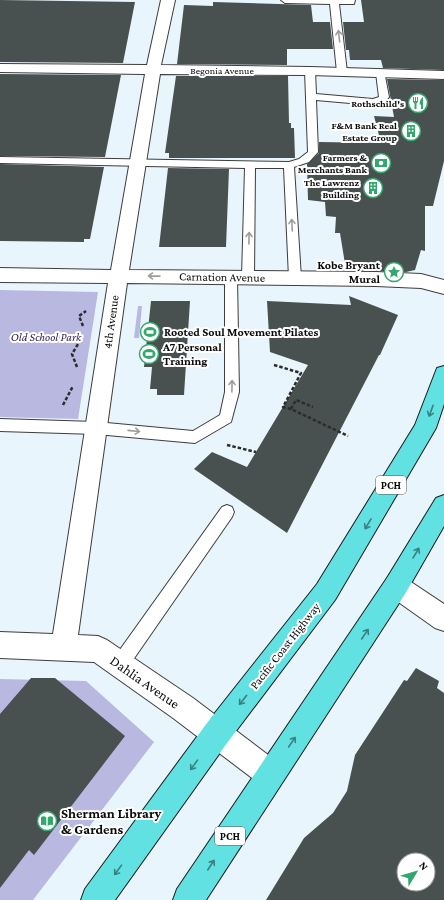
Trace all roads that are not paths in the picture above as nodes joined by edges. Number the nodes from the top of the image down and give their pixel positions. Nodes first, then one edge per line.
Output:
1 (168, 0) edge
2 (285, 0) edge
3 (351, 0) edge
4 (334, 1) junction
5 (0, 68) edge
6 (153, 70) junction
7 (310, 71) junction
8 (342, 72) junction
9 (381, 73) junction
10 (444, 75) edge
11 (312, 97) junction
12 (0, 160) edge
13 (139, 162) junction
14 (250, 164) junction
15 (289, 165) junction
16 (0, 275) edge
17 (118, 275) junction
18 (240, 277) junction
19 (295, 278) junction
20 (444, 287) edge
21 (444, 374) edge
22 (0, 425) edge
23 (96, 428) junction
24 (227, 512) dead end
25 (441, 516) edge
26 (396, 586) junction
27 (444, 619) edge
28 (0, 645) edge
29 (64, 647) junction
30 (120, 664) junction
31 (217, 733) junction
32 (270, 774) junction
33 (96, 900) edge
34 (188, 900) edge

1 - 6 street, 4th Avenue
2 - 4 lane
3 - 4 lane
8 -> 4 lane
5 - 6 street, Begonia Avenue
6 - 7 street, Begonia Avenue
6 - 13 street, 4th Avenue
7 - 8 street, Begonia Avenue
7 - 11 lane
8 - 9 street, Begonia Avenue
9 - 10 street, Begonia Avenue
9 - 11 lane
11 - 15 lane
12 - 13 lane
13 - 14 lane
13 - 17 street, 4th Avenue
14 - 15 lane
18 -> 14 lane
19 -> 15 lane
16 - 17 street, Carnation Avenue
18 -> 17 street, Carnation Avenue
17 - 23 street, 4th Avenue
18 - 19 street, Carnation Avenue
23 -> 18 lane
19 - 20 street, Carnation Avenue
21 -> 31 highway, Pacific Coast Highway / PCH
22 - 23 lane
23 - 29 street, 4th Avenue
24 - 30 lane
26 -> 25 highway, PCH
26 - 27 street
32 -> 26 highway, PCH
28 - 29 street, Dahlia Avenue
29 - 30 street, Dahlia Avenue
30 - 31 street, Dahlia Avenue
31 - 32 street, Dahlia Avenue
31 -> 33 highway, Pacific Coast Highway / PCH
34 -> 32 highway, PCH

